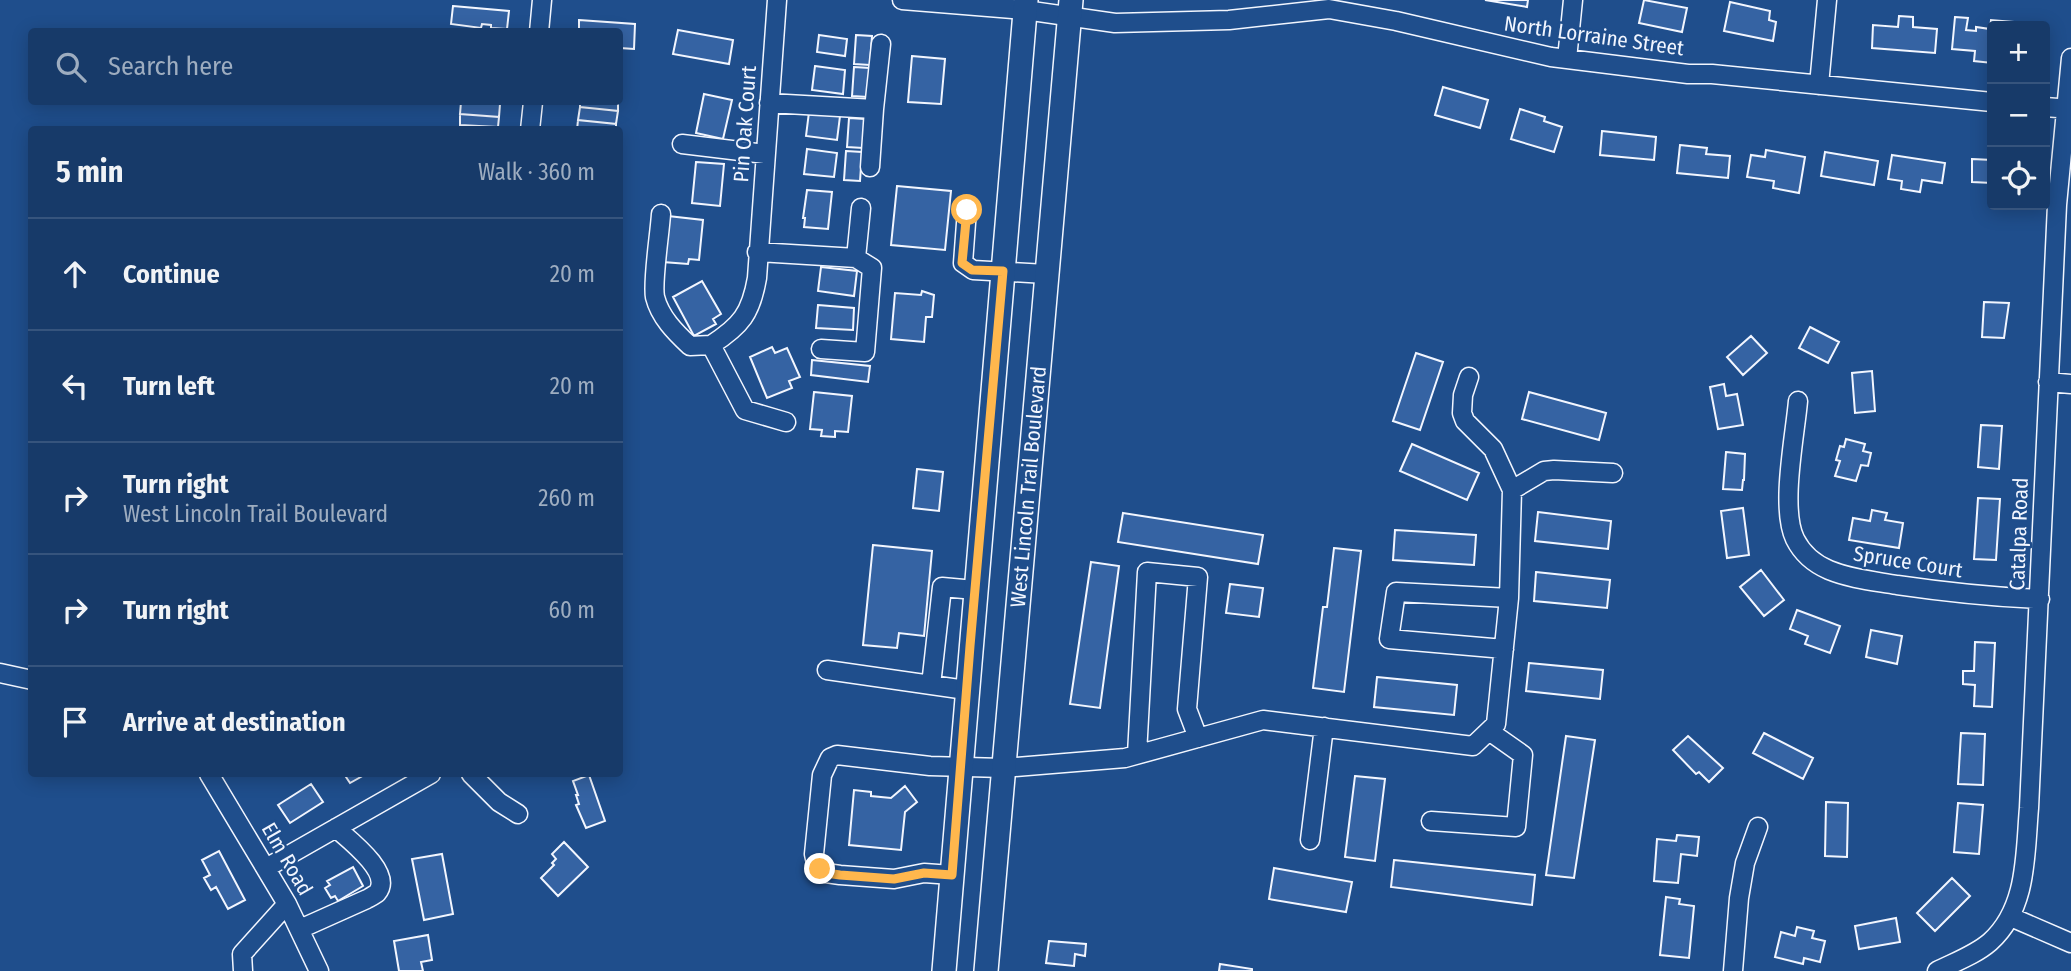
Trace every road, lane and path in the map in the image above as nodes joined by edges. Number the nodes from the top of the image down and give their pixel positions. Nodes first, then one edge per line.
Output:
1 (542, 0) edge
2 (777, 0) edge
3 (902, 0) edge
4 (1573, 0) edge
5 (1827, 0) edge
6 (1329, 4) edge
7 (1025, 5) edge
8 (1071, 8) edge
9 (540, 28) edge
10 (881, 44) dead end
11 (2071, 58) edge
12 (1567, 59) junction
13 (1819, 85) junction
14 (1987, 102) edge
15 (769, 103) junction
16 (533, 105) edge
17 (2050, 107) edge
18 (874, 109) junction
19 (2069, 109) edge
20 (530, 126) edge
21 (682, 144) dead end
22 (765, 155) junction
23 (870, 167) dead end
24 (862, 208) dead end
25 (967, 210) dead end
26 (661, 214) dead end
27 (757, 252) junction
28 (856, 258) junction
29 (1003, 271) junction
30 (1046, 274) junction
31 (711, 345) junction
32 (821, 349) dead end
33 (1469, 377) dead end
34 (2048, 382) junction
35 (2071, 384) edge
36 (1798, 401) dead end
37 (786, 422) dead end
38 (1613, 473) dead end
39 (1513, 490) junction
40 (975, 590) junction
41 (1509, 598) junction
42 (2040, 599) junction
43 (1504, 649) junction
44 (827, 670) dead end
45 (0, 673) edge
46 (28, 679) edge
47 (932, 685) junction
48 (966, 690) junction
49 (1324, 727) junction
50 (1489, 732) junction
51 (1198, 738) junction
52 (1137, 754) junction
53 (961, 766) junction
54 (1003, 768) junction
55 (211, 777) edge
56 (426, 777) edge
57 (474, 777) edge
58 (518, 814) dead end
59 (1431, 821) dead end
60 (1758, 827) dead end
61 (336, 828) junction
62 (1310, 840) dead end
63 (266, 868) junction
64 (952, 875) junction
65 (287, 904) junction
66 (2011, 917) junction
67 (300, 929) junction
68 (2071, 943) edge
69 (243, 971) edge
70 (319, 971) edge
71 (944, 971) edge
72 (985, 971) edge
73 (1733, 971) edge
74 (1937, 971) edge

1 - 9 street
2 - 15 street, Pin Oak Court
3 - 7 street, North Lorraine Street
4 - 12 street
5 - 13 street
6 - 8 street, North Lorraine Street
6 - 12 street, North Lorraine Street
7 - 8 street, North Lorraine Street
7 - 29 main road, West Lincoln Trail Boulevard
8 - 30 main road, West Lincoln Trail Boulevard
10 - 18 street
11 - 19 street, Catalpa Road
12 - 13 street, North Lorraine Street
13 - 14 street, North Lorraine Street
15 - 18 street
15 - 22 street, Pin Oak Court
16 - 20 street
17 - 19 street
18 - 23 street
19 - 34 street, Catalpa Road
21 - 22 street
22 - 27 street, Pin Oak Court
24 - 28 street
25 - 29 street
26 - 31 street
27 - 28 street
27 - 31 street, Pin Oak Court
28 - 32 street
29 - 30 street
29 - 40 main road, West Lincoln Trail Boulevard
30 - 54 main road, West Lincoln Trail Boulevard
31 - 37 street
33 - 39 street
34 - 35 street
34 - 42 street, Catalpa Road
36 - 42 street, Spruce Court
38 - 39 street
39 - 41 street
40 - 47 street
40 - 48 main road, West Lincoln Trail Boulevard
41 - 43 street
41 - 43 street
42 - 66 street, Catalpa Road
43 - 50 street
44 - 47 street
45 - 46 street
47 - 48 street
48 - 53 main road, West Lincoln Trail Boulevard
49 - 50 street
49 - 51 street
49 - 62 street
50 - 59 street
51 - 52 street
51 - 52 street
52 - 54 street
53 - 54 street
53 - 64 main road, West Lincoln Trail Boulevard
53 - 64 street
54 - 72 main road, West Lincoln Trail Boulevard
55 - 63 street, Elm Road
56 - 61 street
57 - 58 street
60 - 73 street
61 - 63 street
61 - 67 street
63 - 65 street, Elm Road
64 - 71 main road, West Lincoln Trail Boulevard
65 - 67 street, Elm Road
65 - 69 street
66 - 68 street
66 - 74 street, Catalpa Road
67 - 70 street, Elm Road

